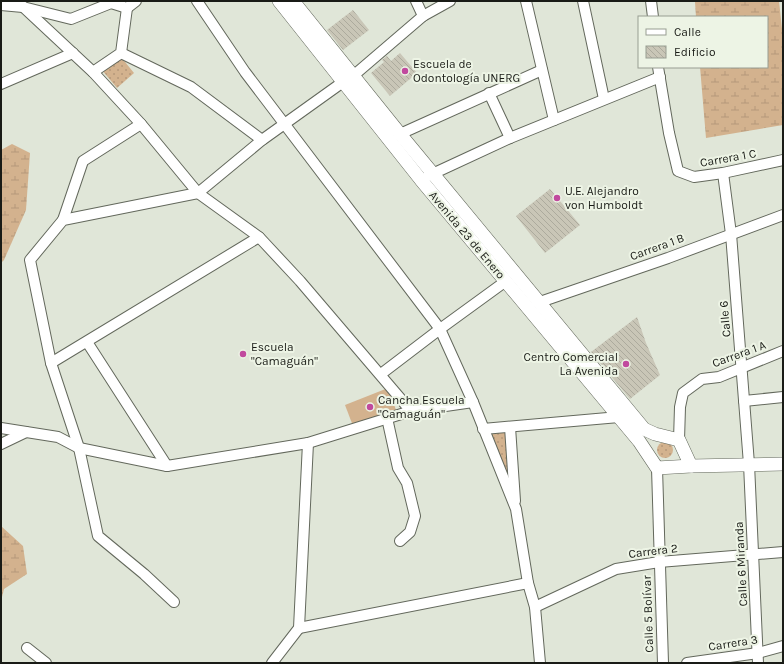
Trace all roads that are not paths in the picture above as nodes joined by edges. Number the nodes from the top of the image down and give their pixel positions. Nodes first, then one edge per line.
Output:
1 (136, 1) edge
2 (197, 1) edge
3 (279, 1) edge
4 (293, 1) edge
5 (416, 1) edge
6 (450, 1) edge
7 (526, 1) edge
8 (583, 1) edge
9 (651, 1) edge
10 (111, 2) edge
11 (20, 4) edge
12 (1, 5) edge
13 (127, 8) junction
14 (423, 16) junction
15 (653, 16) edge
16 (74, 53) junction
17 (121, 53) junction
18 (542, 70) junction
19 (93, 72) junction
20 (659, 72) edge
21 (348, 79) junction
22 (1, 84) edge
23 (489, 93) junction
24 (604, 99) junction
25 (554, 120) junction
26 (140, 124) junction
27 (285, 124) junction
28 (400, 134) junction
29 (510, 138) junction
30 (262, 140) junction
31 (783, 160) edge
32 (433, 173) junction
33 (723, 173) junction
34 (421, 180) junction
35 (198, 193) junction
36 (783, 215) edge
37 (63, 220) junction
38 (730, 234) junction
39 (259, 237) junction
40 (506, 281) junction
41 (540, 302) junction
42 (440, 329) junction
43 (87, 342) junction
44 (783, 351) edge
45 (51, 363) junction
46 (742, 367) junction
47 (381, 374) junction
48 (783, 397) edge
49 (744, 401) junction
50 (473, 402) junction
51 (411, 411) junction
52 (619, 417) junction
53 (387, 418) junction
54 (510, 427) junction
55 (1, 428) edge
56 (483, 429) junction
57 (26, 432) junction
58 (679, 440) junction
59 (308, 443) junction
60 (1, 444) edge
61 (79, 448) junction
62 (750, 464) junction
63 (783, 464) edge
64 (167, 466) junction
65 (691, 466) junction
66 (657, 468) junction
67 (516, 509) junction
68 (400, 541) dead end
69 (783, 552) edge
70 (753, 555) junction
71 (659, 562) junction
72 (528, 583) junction
73 (174, 602) dead end
74 (535, 607) junction
75 (299, 628) junction
76 (783, 646) edge
77 (26, 648) dead end
78 (758, 658) edge
79 (46, 663) edge
80 (272, 663) edge
81 (540, 663) edge
82 (663, 663) edge
83 (687, 663) edge

1 - 13 street
2 - 27 street
3 - 21 main road, Avenida 23 de Enero
4 - 21 main road, Avenida 23 de Enero
5 - 14 street
6 - 14 street
7 - 18 street
8 - 24 street
9 - 15 street
10 - 11 street
10 - 13 street
11 - 12 street
11 - 16 street
13 - 17 street
14 - 21 street
16 - 19 street
16 - 22 street
17 - 19 street
17 - 30 street
18 - 23 street
18 - 25 street
19 - 26 street
20 - 24 street
20 - 33 street, Carrera 1 C
21 - 27 street
21 - 28 main road, Avenida 23 de Enero
21 - 34 main road, Avenida 23 de Enero
23 - 28 street
23 - 29 street
24 - 25 street
25 - 29 street
26 - 35 street
26 - 37 street
27 - 30 street
27 - 42 street
28 - 32 main road, Avenida 23 de Enero
29 - 32 street
30 - 35 street
31 - 33 street, Carrera 1 C
32 - 34 street
32 - 41 main road, Avenida 23 de Enero
33 - 38 street, Calle 6
34 - 40 main road, Avenida 23 de Enero
35 - 37 street
35 - 39 street
36 - 38 street, Carrera 1 B
37 - 45 street
38 - 41 street, Carrera 1 B
38 - 46 street, Calle 6
39 - 43 street
39 - 47 street
40 - 42 street
40 - 52 main road, Avenida 23 de Enero
41 - 58 main road, Avenida 23 de Enero
42 - 47 street
42 - 50 street
43 - 45 street
43 - 64 street
44 - 46 street, Carrera 1 A
45 - 61 street
46 - 49 street, Calle 6
46 - 58 street, Carrera 1 A
47 - 51 street
48 - 49 street
49 - 62 street, Calle 6
50 - 51 street
50 - 56 street
51 - 53 street
52 - 54 street
52 - 66 main road, Avenida 23 de Enero
53 - 59 street
53 - 68 street
54 - 56 street
54 - 67 street
55 - 57 street
56 - 67 street
57 - 60 street
57 - 61 street
58 - 65 main road
59 - 64 street
59 - 75 street
61 - 64 street
61 - 73 street
62 - 63 main road
62 - 65 main road
62 - 70 street, Calle 6 Miranda
65 - 66 main road
66 - 71 street, Calle 5 Bolívar
67 - 72 street
69 - 70 street, Carrera 2
70 - 71 street, Carrera 2
70 - 78 street, Calle 6 Miranda
71 - 74 street, Carrera 2
71 - 82 street, Calle 5 Bolívar
72 - 74 street
72 - 75 street
74 - 81 street
75 - 80 street
76 - 78 street, Carrera 3
77 - 79 street
78 - 83 street, Carrera 3

